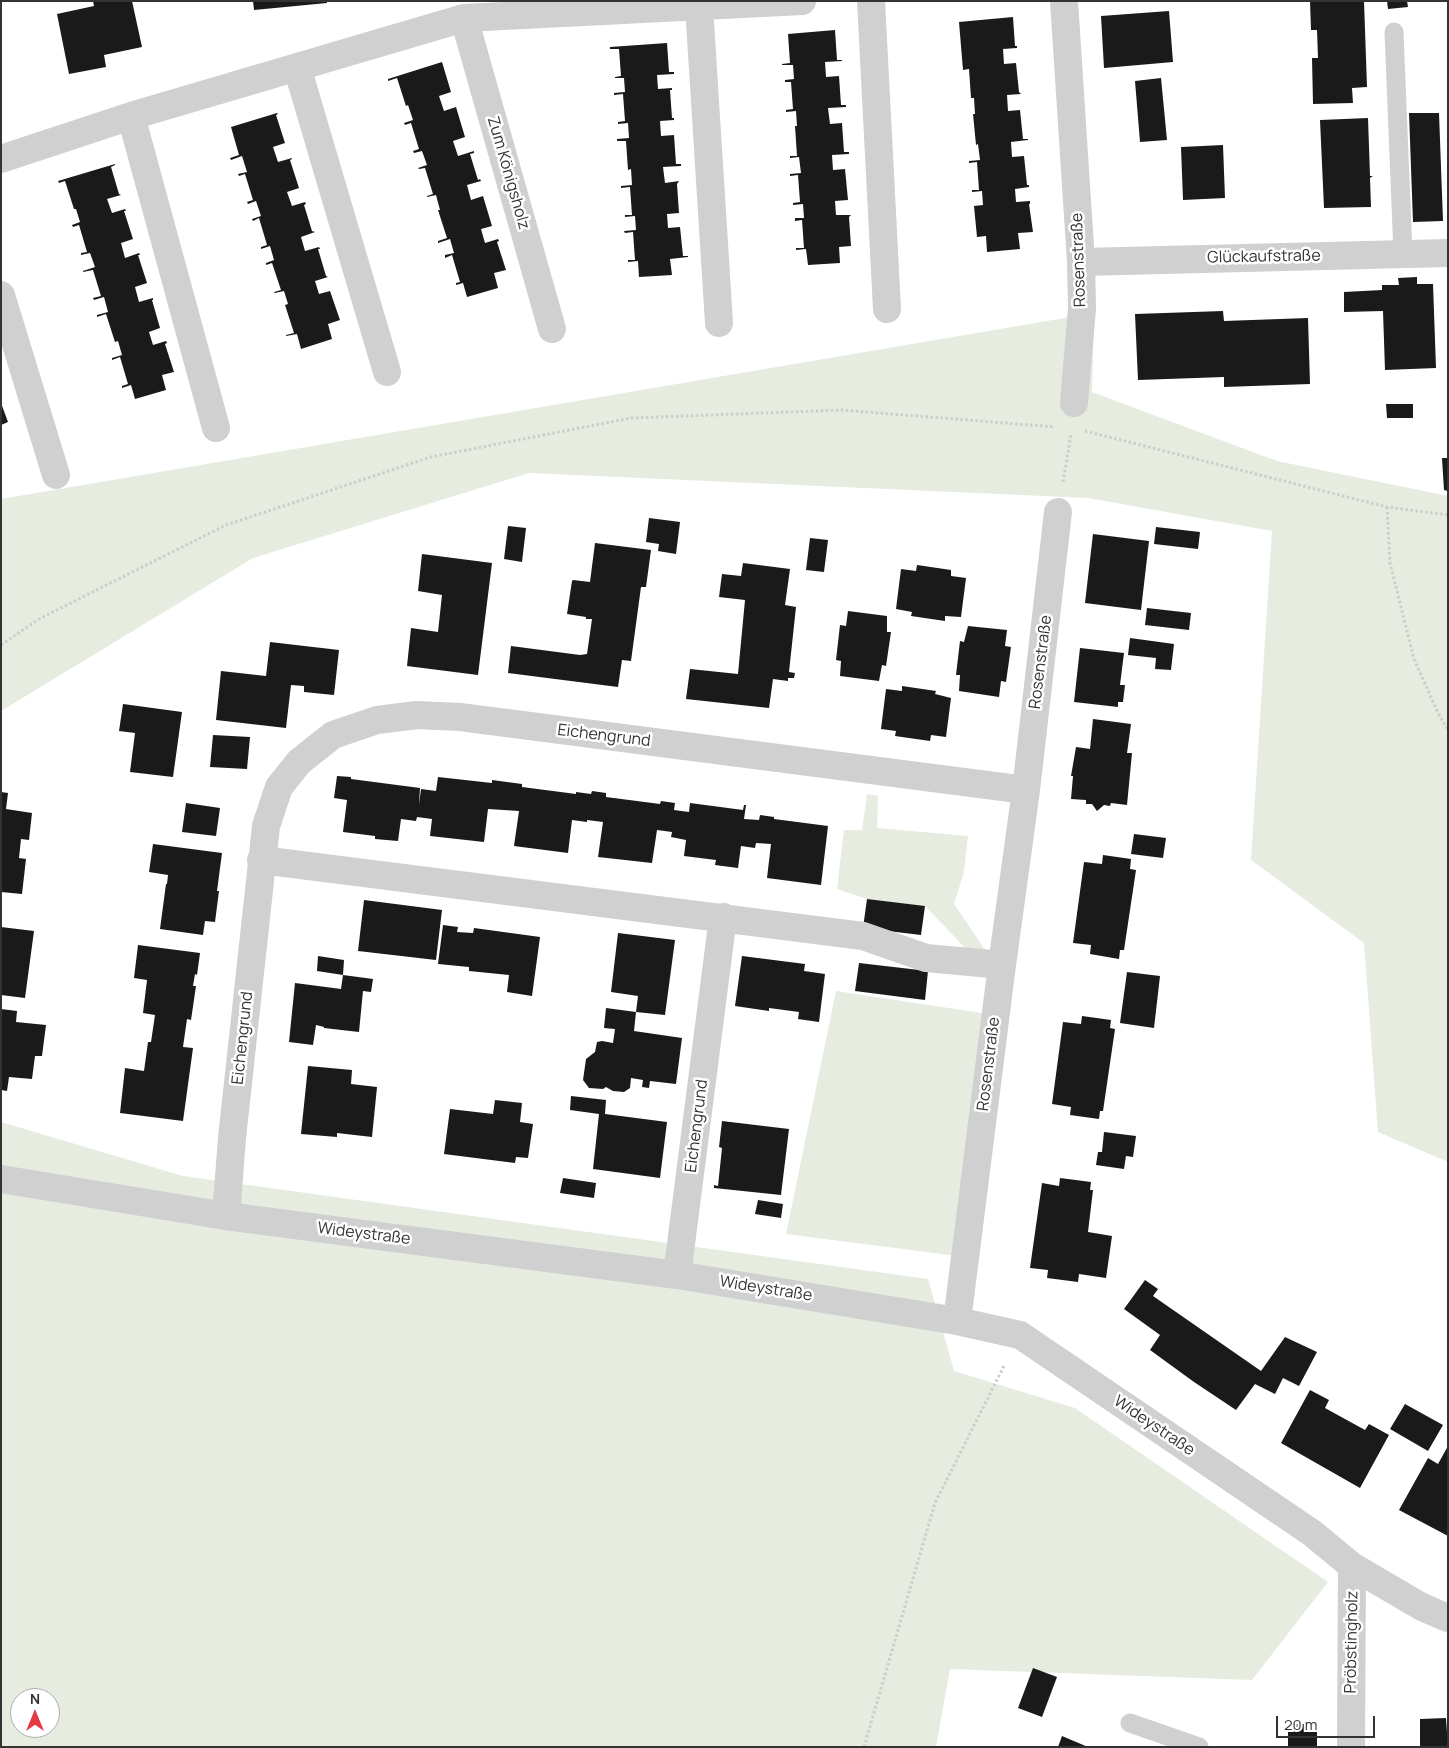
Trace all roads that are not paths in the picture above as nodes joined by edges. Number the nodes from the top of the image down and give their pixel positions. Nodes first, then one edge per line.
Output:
1 (802, 1) edge
2 (871, 1) edge
3 (1064, 1) edge
4 (700, 6) junction
5 (464, 18) junction
6 (1394, 32) dead end
7 (297, 67) junction
8 (131, 116) junction
9 (1, 159) edge
10 (1448, 252) edge
11 (1403, 254) junction
12 (1081, 262) junction
13 (1, 294) edge
14 (887, 310) dead end
15 (719, 323) dead end
16 (552, 329) dead end
17 (387, 372) dead end
18 (1073, 416) road end
19 (216, 428) dead end
20 (56, 475) dead end
21 (1058, 512) road end
22 (1026, 790) junction
23 (261, 860) junction
24 (723, 917) junction
25 (1002, 965) junction
26 (1, 1179) edge
27 (226, 1216) junction
28 (678, 1275) junction
29 (956, 1321) junction
30 (1352, 1566) junction
31 (1448, 1618) edge
32 (1130, 1723) dead end
33 (1199, 1747) edge
34 (1351, 1747) edge

1 - 4 street
2 - 14 street
3 - 12 street, Rosenstraße
4 - 5 street
4 - 15 street
5 - 7 street
5 - 16 street, Zum Königsholz
6 - 11 lane
7 - 8 street
7 - 17 street
8 - 9 street
8 - 19 street
10 - 11 street, Glückaufstraße
11 - 12 street, Glückaufstraße
12 - 18 street, Rosenstraße
13 - 20 street
21 - 22 street, Rosenstraße
22 - 23 street, Eichengrund
22 - 25 street, Rosenstraße
23 - 24 street
23 - 27 street, Eichengrund
24 - 25 street
24 - 28 street, Eichengrund
25 - 29 street, Rosenstraße
26 - 27 street, Wideystraße
27 - 28 street, Wideystraße
28 - 29 street, Wideystraße
29 - 30 street, Wideystraße
30 - 31 street, Wideystraße
30 - 34 street, Pröbstingholz
32 - 33 lane

